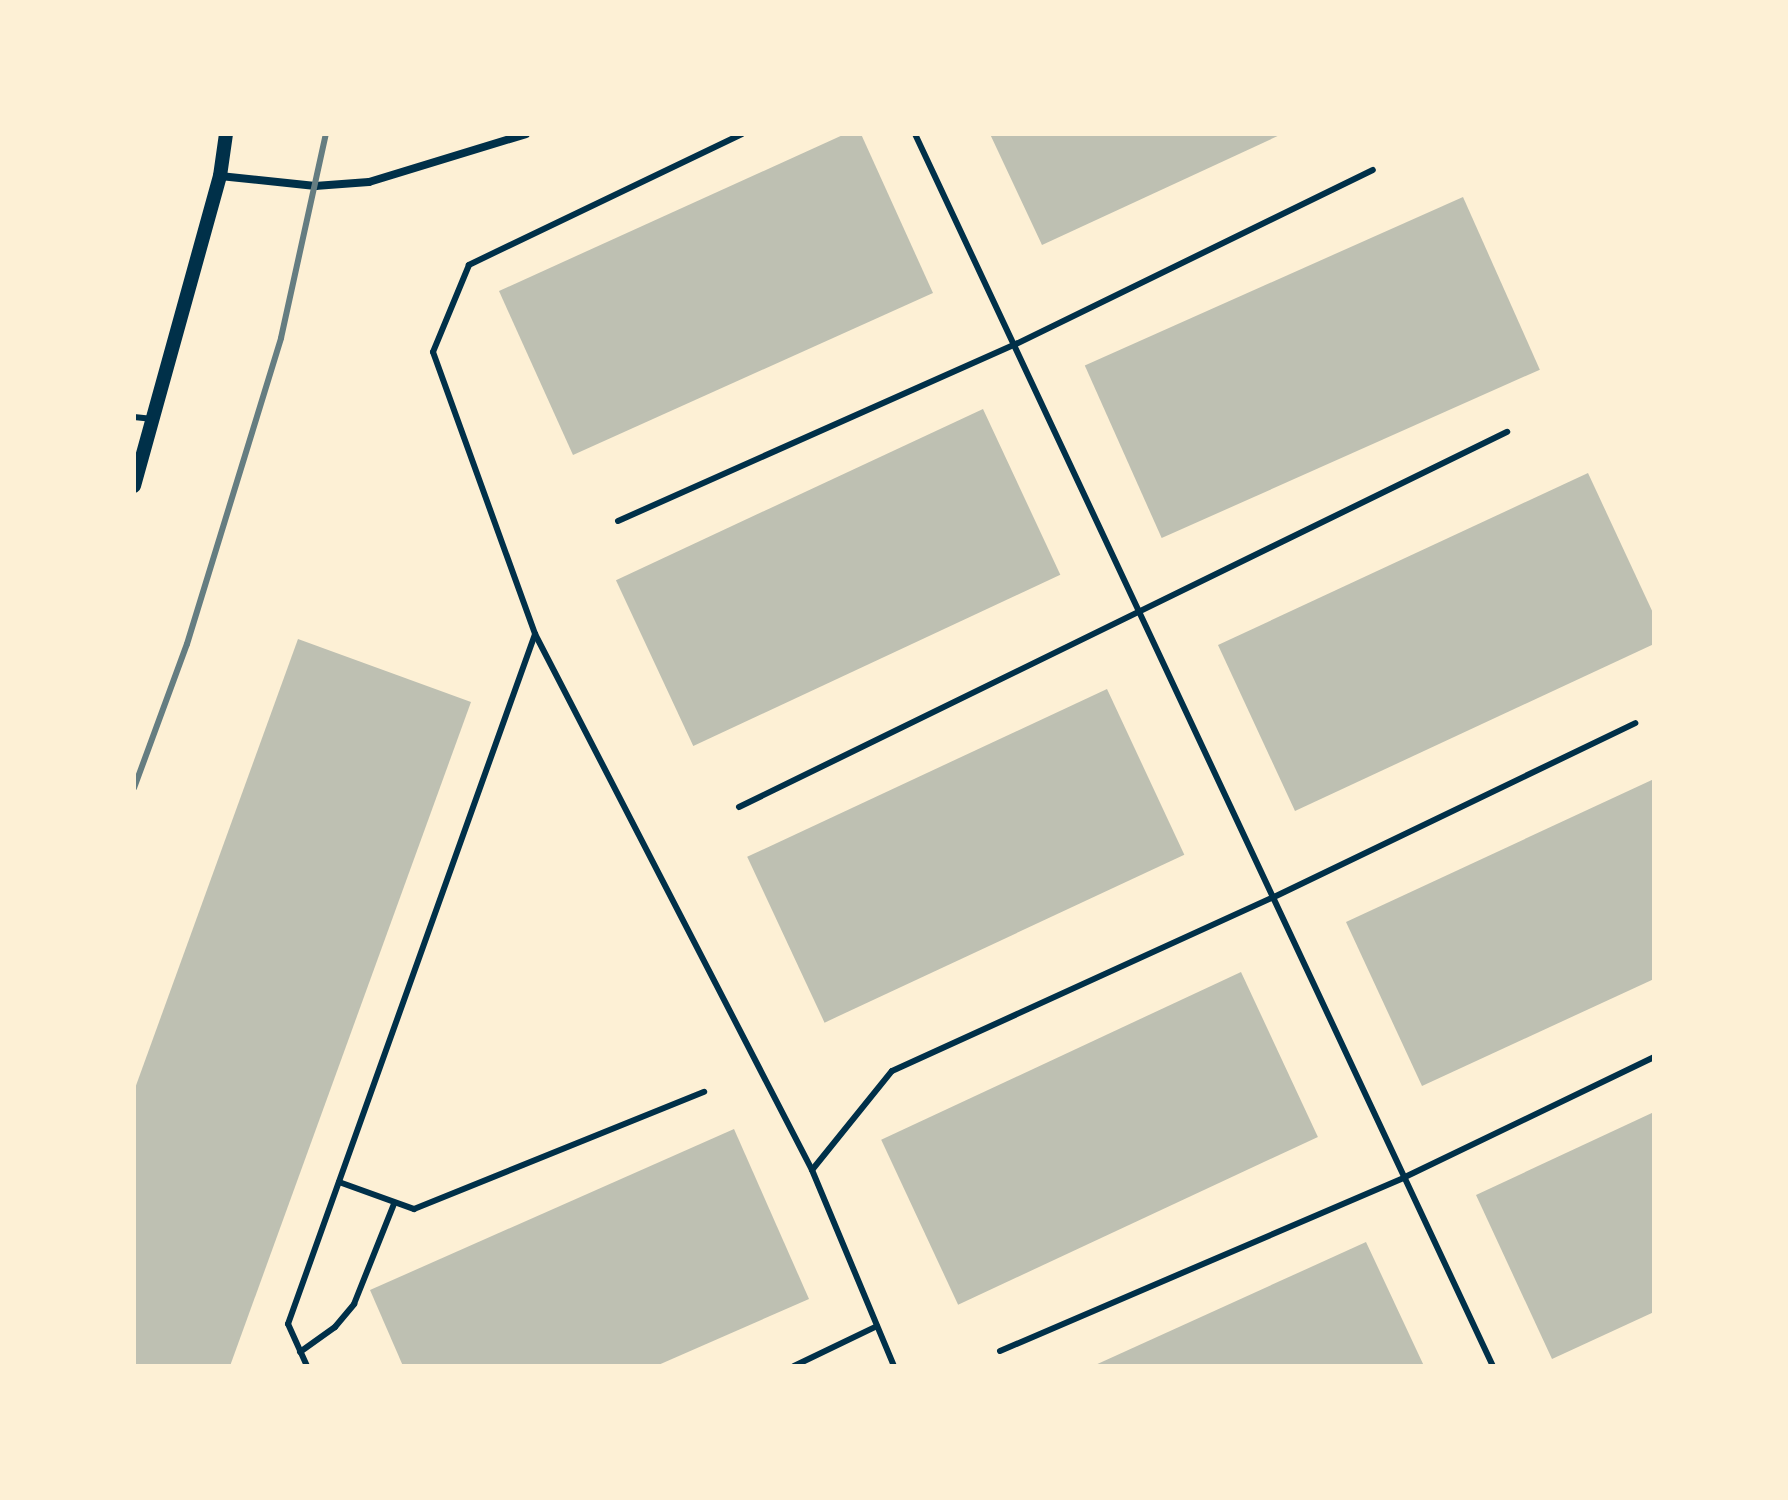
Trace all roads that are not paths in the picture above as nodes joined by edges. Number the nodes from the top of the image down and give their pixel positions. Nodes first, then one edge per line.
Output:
1 (226, 134) edge
2 (526, 134) edge
3 (742, 134) edge
4 (915, 134) edge
5 (1373, 170) dead end
6 (220, 176) junction
7 (1016, 344) junction
8 (134, 417) edge
9 (153, 419) junction
10 (1507, 432) dead end
11 (134, 486) edge
12 (618, 521) dead end
13 (1141, 613) junction
14 (535, 634) junction
15 (1635, 723) dead end
16 (739, 807) dead end
17 (1274, 897) junction
18 (1654, 1057) edge
19 (704, 1092) dead end
20 (812, 1170) junction
21 (1405, 1177) junction
22 (339, 1182) junction
23 (394, 1204) junction
24 (877, 1326) junction
25 (1000, 1351) dead end
26 (300, 1352) junction
27 (307, 1366) edge
28 (794, 1366) edge
29 (894, 1366) edge
30 (1493, 1366) edge

1 - 6 street
2 - 6 street
3 - 14 lane
4 - 7 lane
5 - 7 lane
6 - 9 street
7 - 12 lane
7 - 13 lane
8 - 9 lane
9 - 11 street
10 - 13 lane
13 - 16 lane
13 - 17 lane
14 - 20 lane
14 - 22 lane
15 - 17 lane
17 - 20 lane
17 - 21 lane
18 - 21 lane
19 - 23 lane
20 - 24 lane
21 - 25 lane
21 - 30 lane
22 - 23 lane
22 - 26 lane
23 - 26 lane
24 - 28 lane
24 - 29 lane
26 - 27 lane

